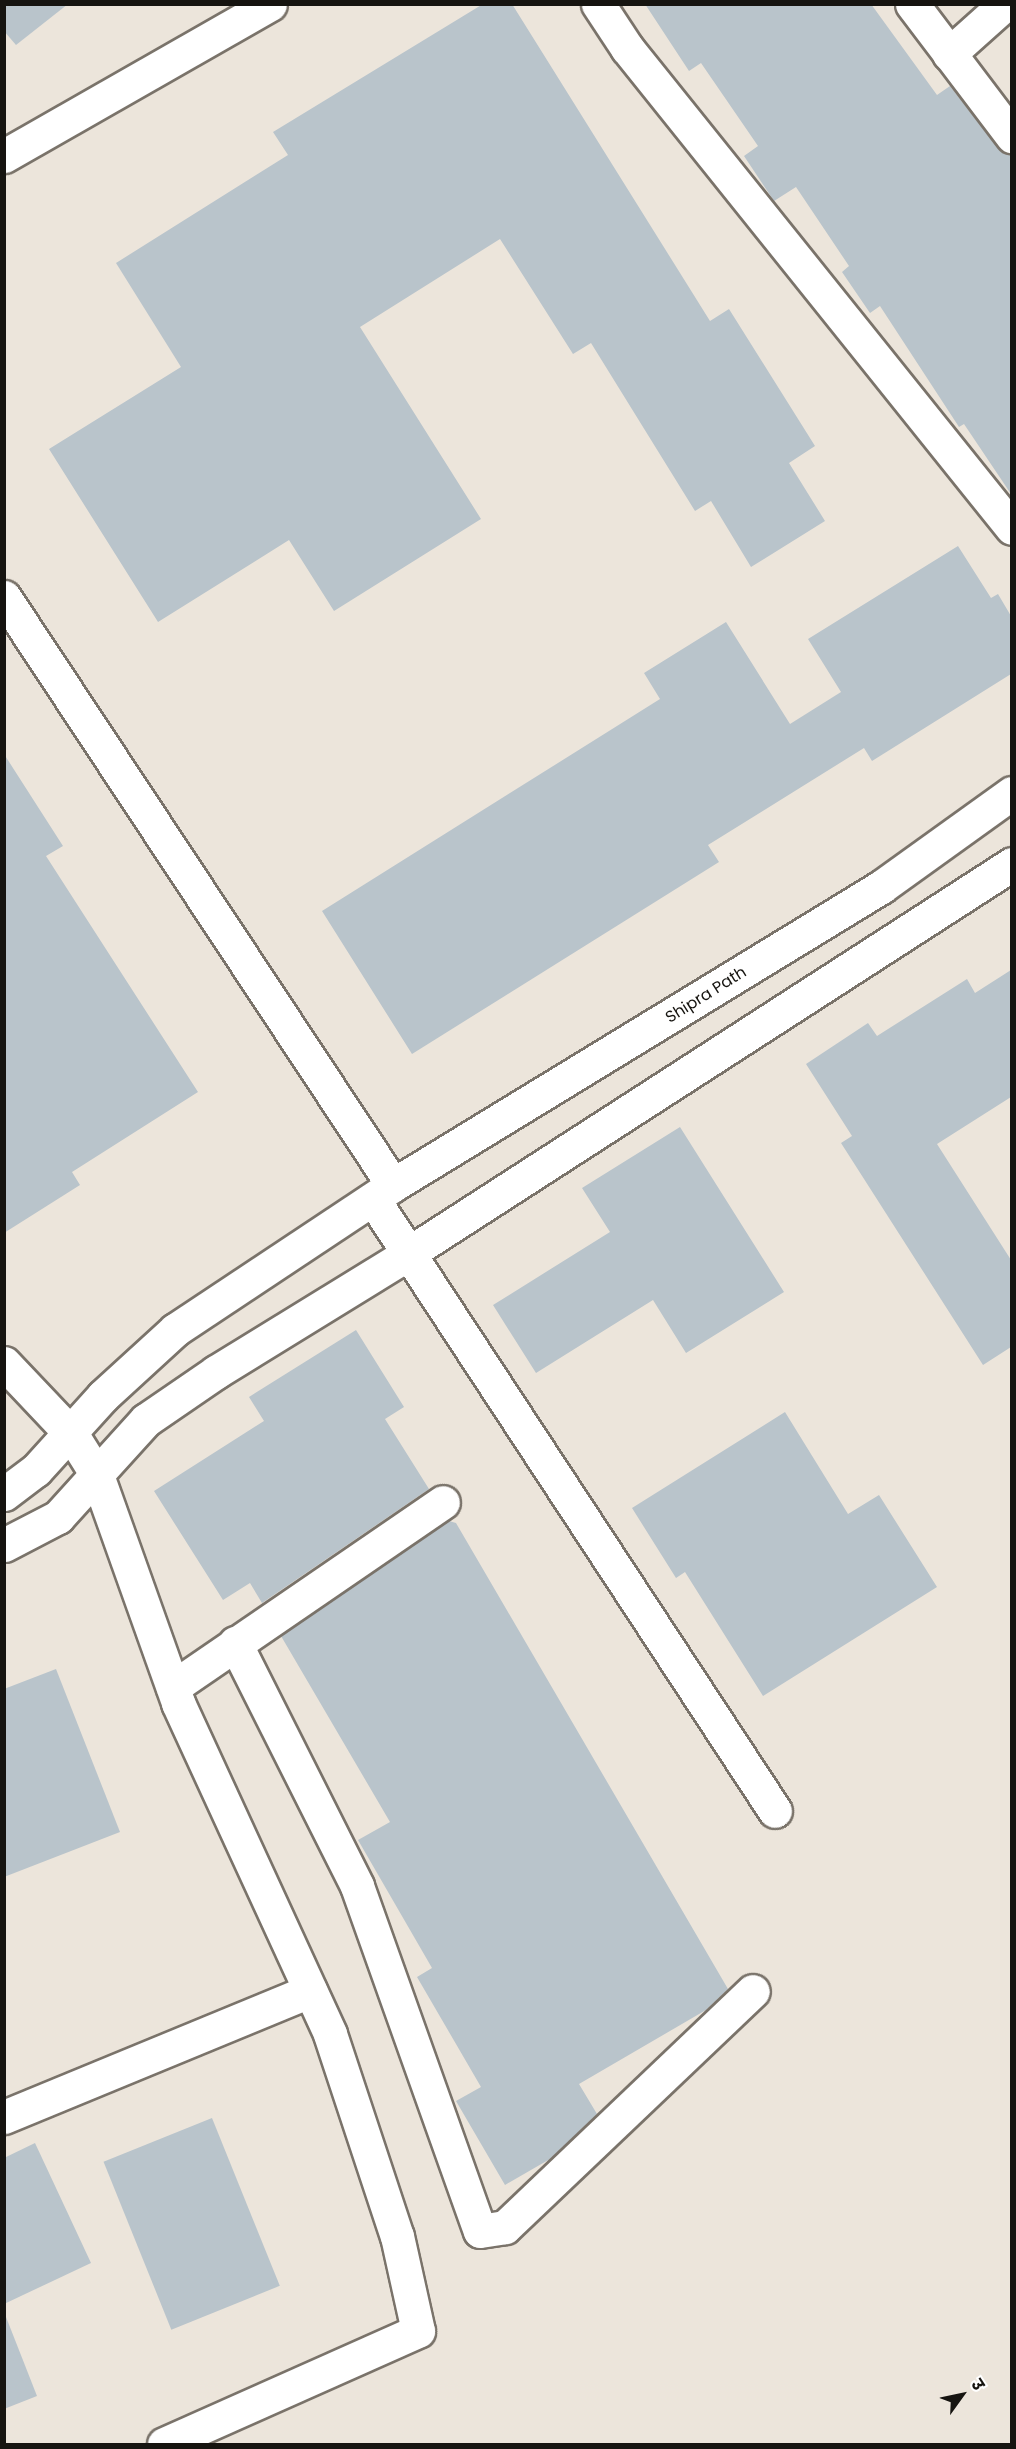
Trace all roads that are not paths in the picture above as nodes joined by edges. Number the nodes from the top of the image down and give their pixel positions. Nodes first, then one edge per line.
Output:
1 (270, 4) edge
2 (598, 4) edge
3 (1005, 4) edge
4 (921, 9) edge
5 (949, 54) junction
6 (1011, 136) edge
7 (4, 156) edge
8 (1011, 528) edge
9 (4, 597) edge
10 (1011, 793) edge
11 (1011, 864) edge
12 (383, 1192) junction
13 (406, 1256) junction
14 (4, 1363) edge
15 (72, 1435) junction
16 (97, 1475) junction
17 (4, 1494) edge
18 (443, 1502) dead end
19 (4, 1545) edge
20 (235, 1644) junction
21 (173, 1687) junction
22 (775, 1811) dead end
23 (310, 1991) junction
24 (753, 1991) dead end
25 (4, 2117) edge
26 (164, 2445) edge

1 - 7 street
2 - 8 street
3 - 5 street
4 - 5 street
5 - 6 street
9 - 12 street
10 - 12 street, Shipra Path
11 - 13 street
12 - 13 street
12 - 15 street, Shipra Path
13 - 16 street
13 - 22 street
14 - 15 street
15 - 16 street
15 - 17 street, Shipra Path
16 - 19 street
16 - 21 street
18 - 20 street
20 - 21 street
20 - 24 street
21 - 23 street
23 - 25 street
23 - 26 street

